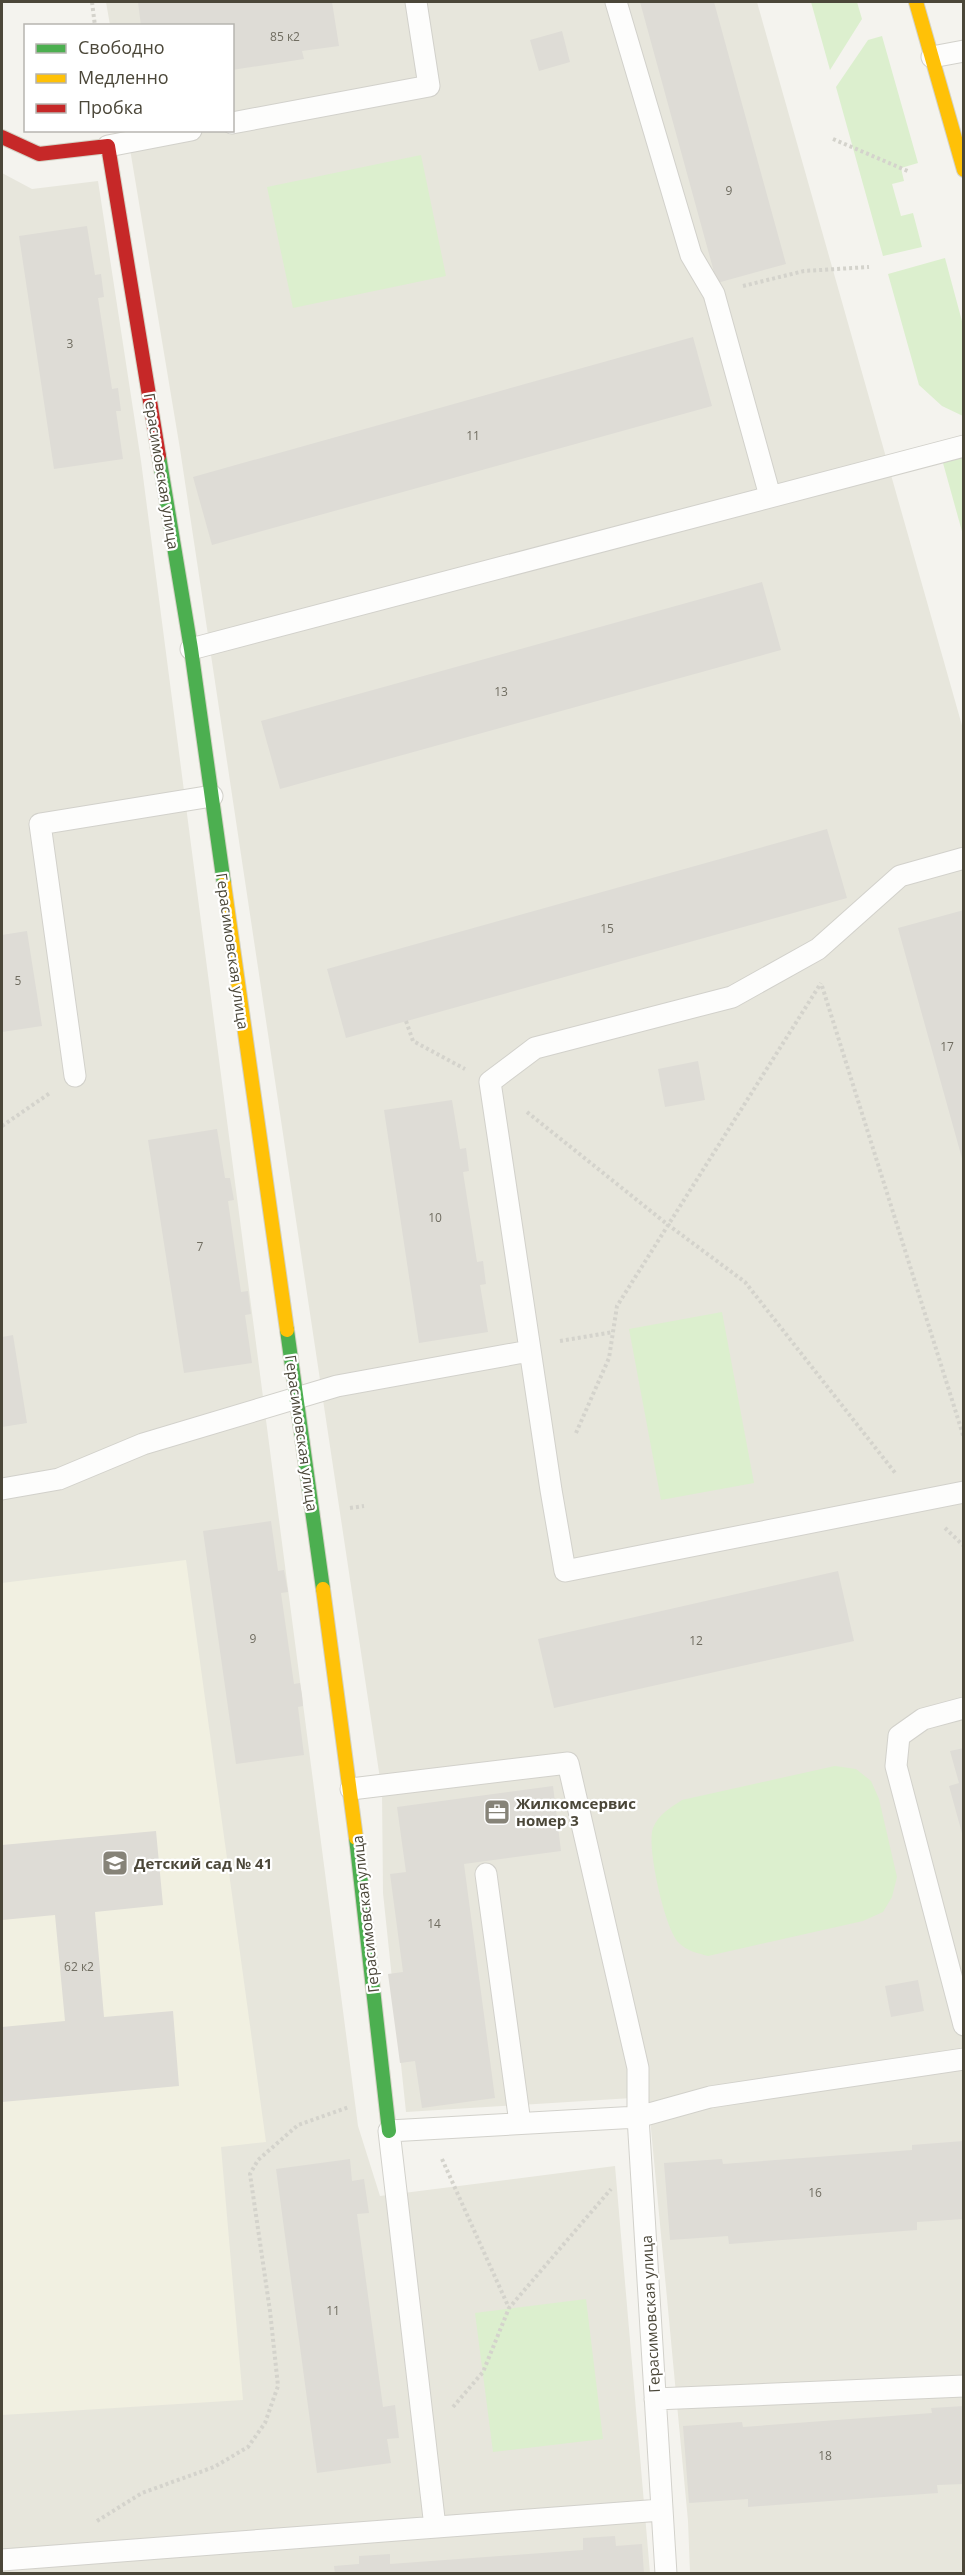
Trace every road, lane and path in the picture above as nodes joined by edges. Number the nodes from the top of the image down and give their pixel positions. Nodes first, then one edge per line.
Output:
1 (92, 2) edge
2 (416, 2) edge
3 (616, 2) edge
4 (916, 2) edge
5 (94, 24) edge
6 (963, 51) edge
7 (932, 57) junction
8 (234, 123) edge
9 (181, 132) edge
10 (2, 137) edge
11 (833, 139) dead end
12 (108, 146) junction
13 (963, 170) edge
14 (910, 172) dead end
15 (869, 267) dead end
16 (714, 294) junction
17 (963, 446) edge
18 (770, 496) junction
19 (191, 649) junction
20 (212, 796) junction
21 (963, 858) edge
22 (818, 950) junction
23 (822, 985) junction
24 (406, 1021) dead end
25 (75, 1076) joint
26 (490, 1082) junction
27 (2, 1126) edge
28 (667, 1224) junction
29 (613, 1332) junction
30 (529, 1351) junction
31 (297, 1399) junction
32 (963, 1438) edge
33 (573, 1439) dead end
34 (2, 1489) edge
35 (963, 1492) edge
36 (918, 1503) junction
37 (963, 1546) edge
38 (963, 1708) edge
39 (351, 1789) junction
40 (486, 1874) dead end
41 (963, 2025) edge
42 (963, 2059) edge
43 (359, 2103) dead end
44 (638, 2116) junction
45 (520, 2123) junction
46 (428, 2128) junction
47 (389, 2131) junction
48 (640, 2155) junction
49 (509, 2308) junction
50 (483, 2372) dead end
51 (963, 2386) edge
52 (655, 2399) junction
53 (661, 2510) junction
54 (87, 2527) dead end
55 (435, 2527) junction
56 (2, 2560) edge
57 (666, 2574) edge

1 - 5 path
2 - 8 lane
3 - 16 lane
4 - 7 street
6 - 7 lane
7 - 13 street
9 - 12 lane
10 - 12 street
11 - 14 path
12 - 19 street, Герасимовская улица
15 - 16 path
16 - 18 lane
17 - 18 lane
18 - 19 lane
19 - 20 street, Герасимовская улица
20 - 25 lane
20 - 31 street, Герасимовская улица
21 - 22 lane
22 - 23 path
22 - 26 lane
23 - 28 path
23 - 32 path
24 - 26 path
25 - 27 path
26 - 28 path
26 - 30 lane
28 - 29 path
28 - 36 path
29 - 30 path
29 - 33 path
30 - 31 lane
30 - 36 lane
31 - 34 lane
31 - 39 street, Герасимовская улица
35 - 36 lane
36 - 37 path
38 - 41 lane
39 - 44 lane, Герасимовская улица
39 - 47 street, Герасимовская улица
40 - 45 lane
42 - 44 lane
43 - 54 path
44 - 45 lane
44 - 48 lane, Герасимовская улица
45 - 46 lane
46 - 47 lane
46 - 49 path
47 - 55 lane
48 - 49 path
48 - 52 lane, Герасимовская улица
49 - 50 path
51 - 52 lane
52 - 53 lane, Герасимовская улица
53 - 55 lane
53 - 57 lane, Герасимовская улица
55 - 56 lane

